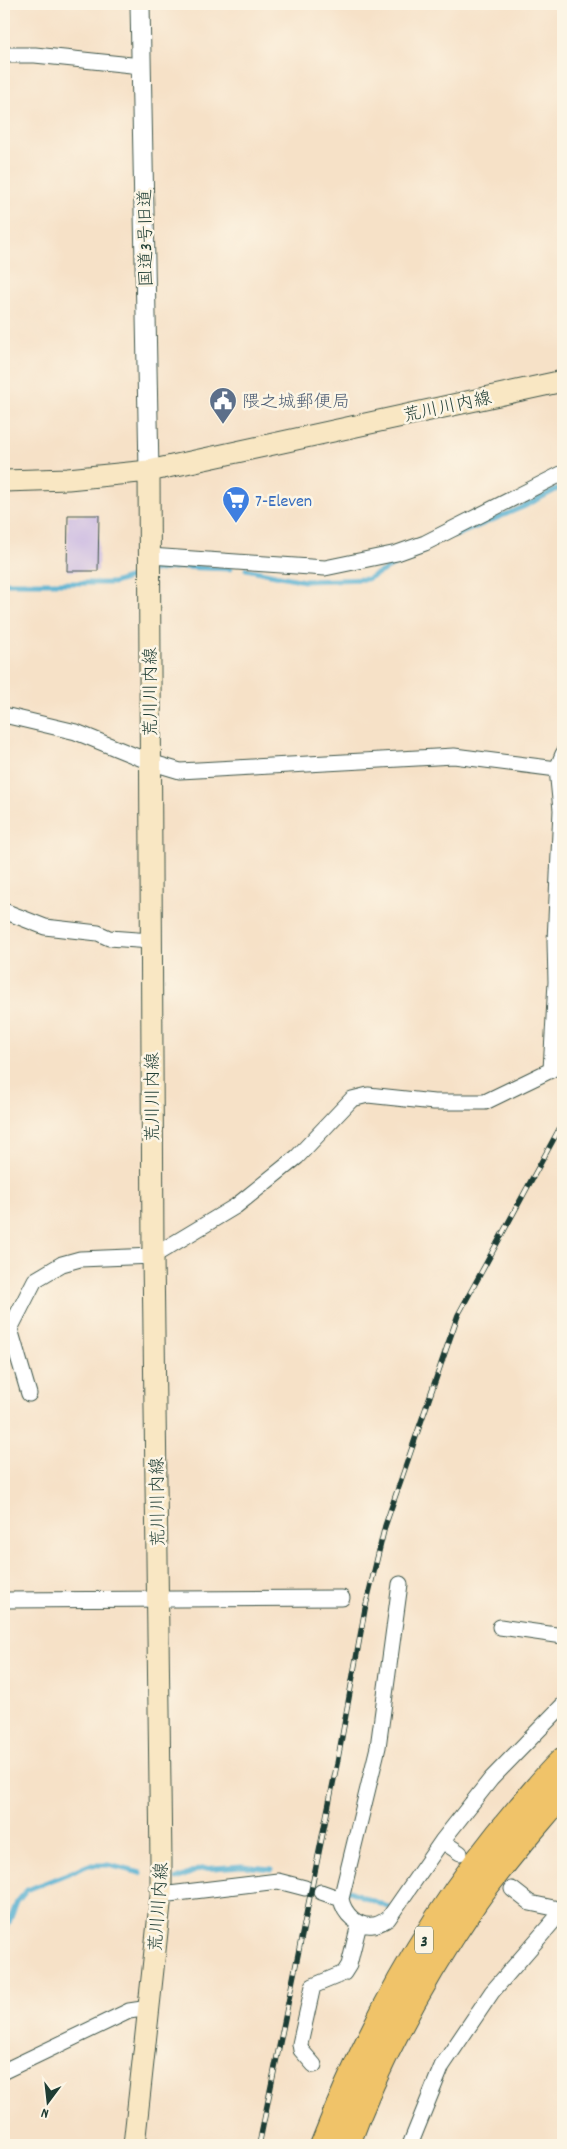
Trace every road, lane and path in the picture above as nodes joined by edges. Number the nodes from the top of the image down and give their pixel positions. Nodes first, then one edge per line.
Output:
1 (140, 4) edge
2 (4, 55) edge
3 (141, 66) junction
4 (563, 381) edge
5 (149, 472) junction
6 (563, 473) edge
7 (4, 481) edge
8 (150, 566) junction
9 (4, 715) edge
10 (563, 754) edge
11 (150, 762) junction
12 (557, 769) junction
13 (4, 911) edge
14 (151, 941) junction
15 (153, 1256) junction
16 (7, 1331) edge
17 (29, 1394) dead end
18 (400, 1584) dead end
19 (158, 1598) junction
20 (342, 1598) dead end
21 (4, 1600) edge
22 (500, 1627) dead end
23 (563, 1636) edge
24 (563, 1705) edge
25 (563, 1760) edge
26 (563, 1793) edge
27 (442, 1841) junction
28 (460, 1853) dead end
29 (304, 1888) dead end
30 (512, 1889) dead end
31 (321, 1892) dead end
32 (161, 1895) junction
33 (341, 1899) junction
34 (563, 1910) edge
35 (359, 1924) junction
36 (149, 2008) junction
37 (314, 2065) dead end
38 (4, 2071) edge
39 (134, 2145) edge
40 (323, 2145) edge
41 (347, 2145) edge
42 (410, 2145) edge

1 - 3 street, 国道3号旧道
2 - 3 street
3 - 5 street, 国道3号旧道
4 - 5 main road, 荒川川内線
5 - 7 main road
5 - 8 main road, 荒川川内線
6 - 8 street
8 - 11 main road, 荒川川内線
9 - 11 street
10 - 12 street
11 - 12 street
11 - 14 main road, 荒川川内線
12 - 15 street
13 - 14 street
14 - 15 main road, 荒川川内線
15 - 16 street
15 - 19 main road, 荒川川内線
16 - 17 street
18 - 33 street
19 - 20 street
19 - 21 street
19 - 32 main road, 荒川川内線
22 - 23 street
24 - 27 street
25 - 40 highway, 3
26 - 41 highway, 3
27 - 28 street
27 - 35 street
29 - 32 street
30 - 34 street
31 - 33 street
32 - 36 main road, 荒川川内線
33 - 35 street
34 - 42 street
35 - 37 street
36 - 38 street
36 - 39 main road, 荒川川内線

